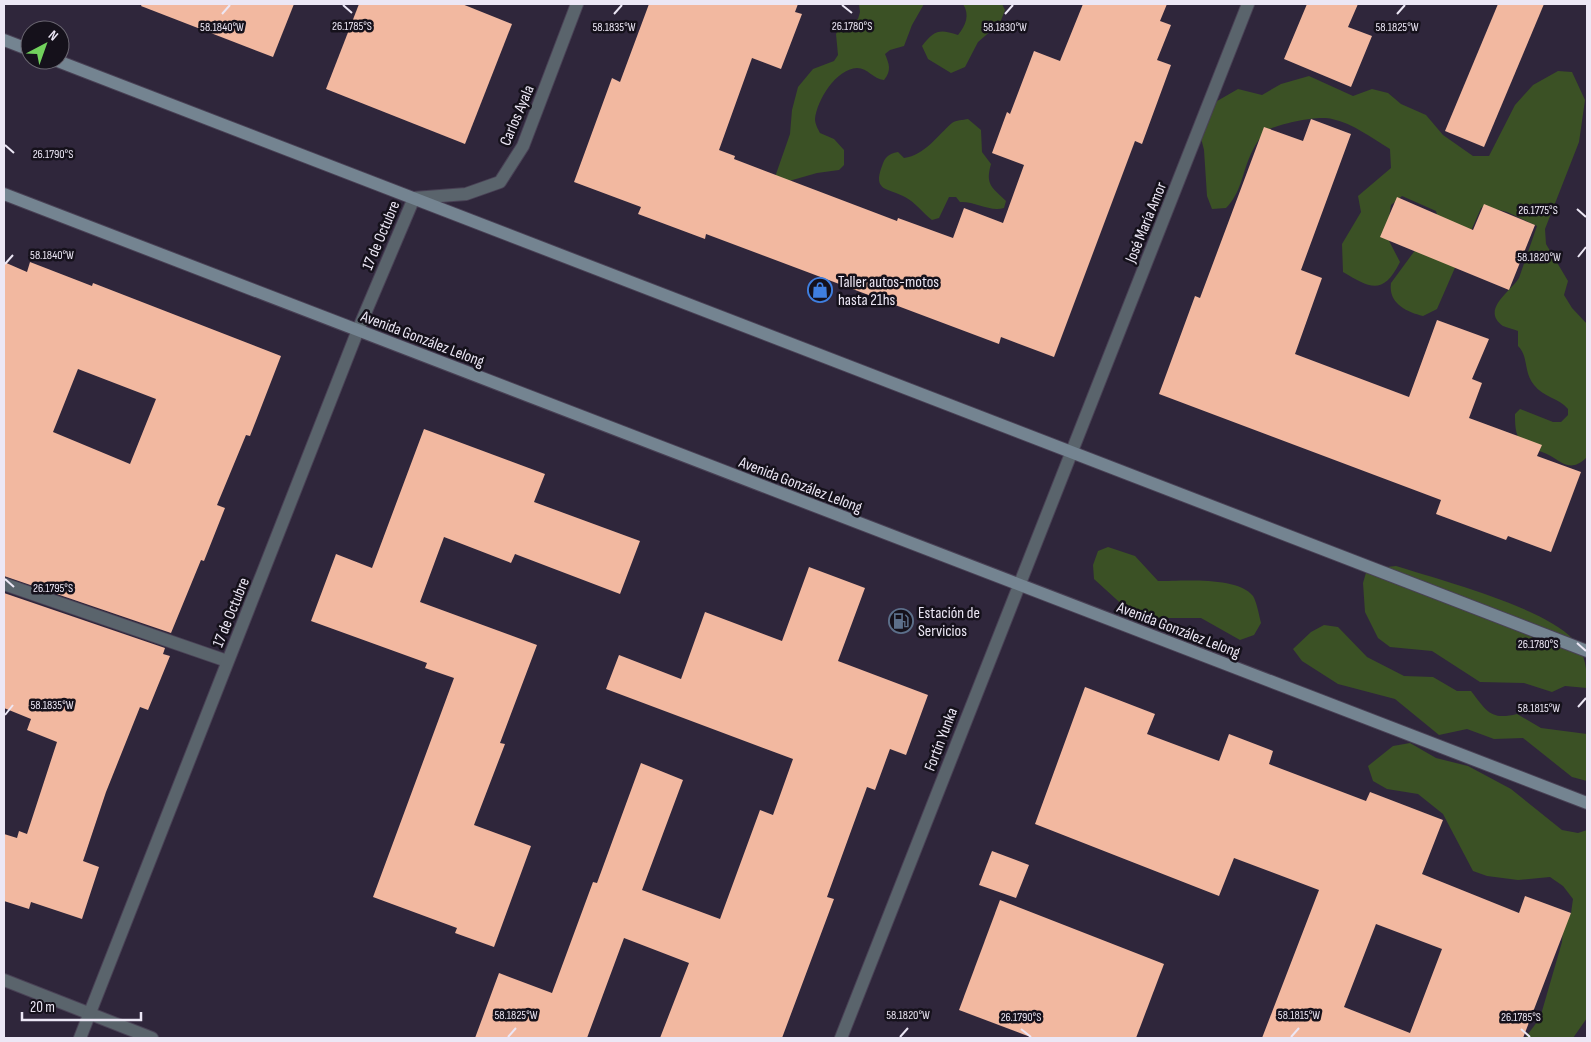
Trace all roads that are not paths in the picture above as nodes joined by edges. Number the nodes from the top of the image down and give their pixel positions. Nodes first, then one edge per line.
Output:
1 (577, 4) edge
2 (1248, 4) edge
3 (4, 40) edge
4 (20, 46) edge
5 (70, 66) edge
6 (4, 194) edge
7 (414, 198) junction
8 (358, 330) junction
9 (1072, 452) junction
10 (4, 584) edge
11 (1017, 584) junction
12 (1587, 651) edge
13 (227, 661) junction
14 (1587, 803) edge
15 (4, 980) edge
16 (89, 1014) junction
17 (80, 1038) edge
18 (152, 1038) edge
19 (841, 1038) edge

1 - 7 street, Carlos Ayala
2 - 9 street, José María Amor
3 - 4 main road
5 - 7 main road
6 - 8 main road, Avenida González Lelong
7 - 8 street, 17 de Octubre
7 - 9 main road
8 - 11 main road, Avenida González Lelong
8 - 13 street, 17 de Octubre
9 - 11 street, Fortín Yunka
9 - 12 main road
10 - 13 street
11 - 14 main road, Avenida González Lelong
11 - 19 street, Fortín Yunka
13 - 16 street, 17 de Octubre
15 - 16 street
16 - 17 street, 17 de Octubre
16 - 18 street

